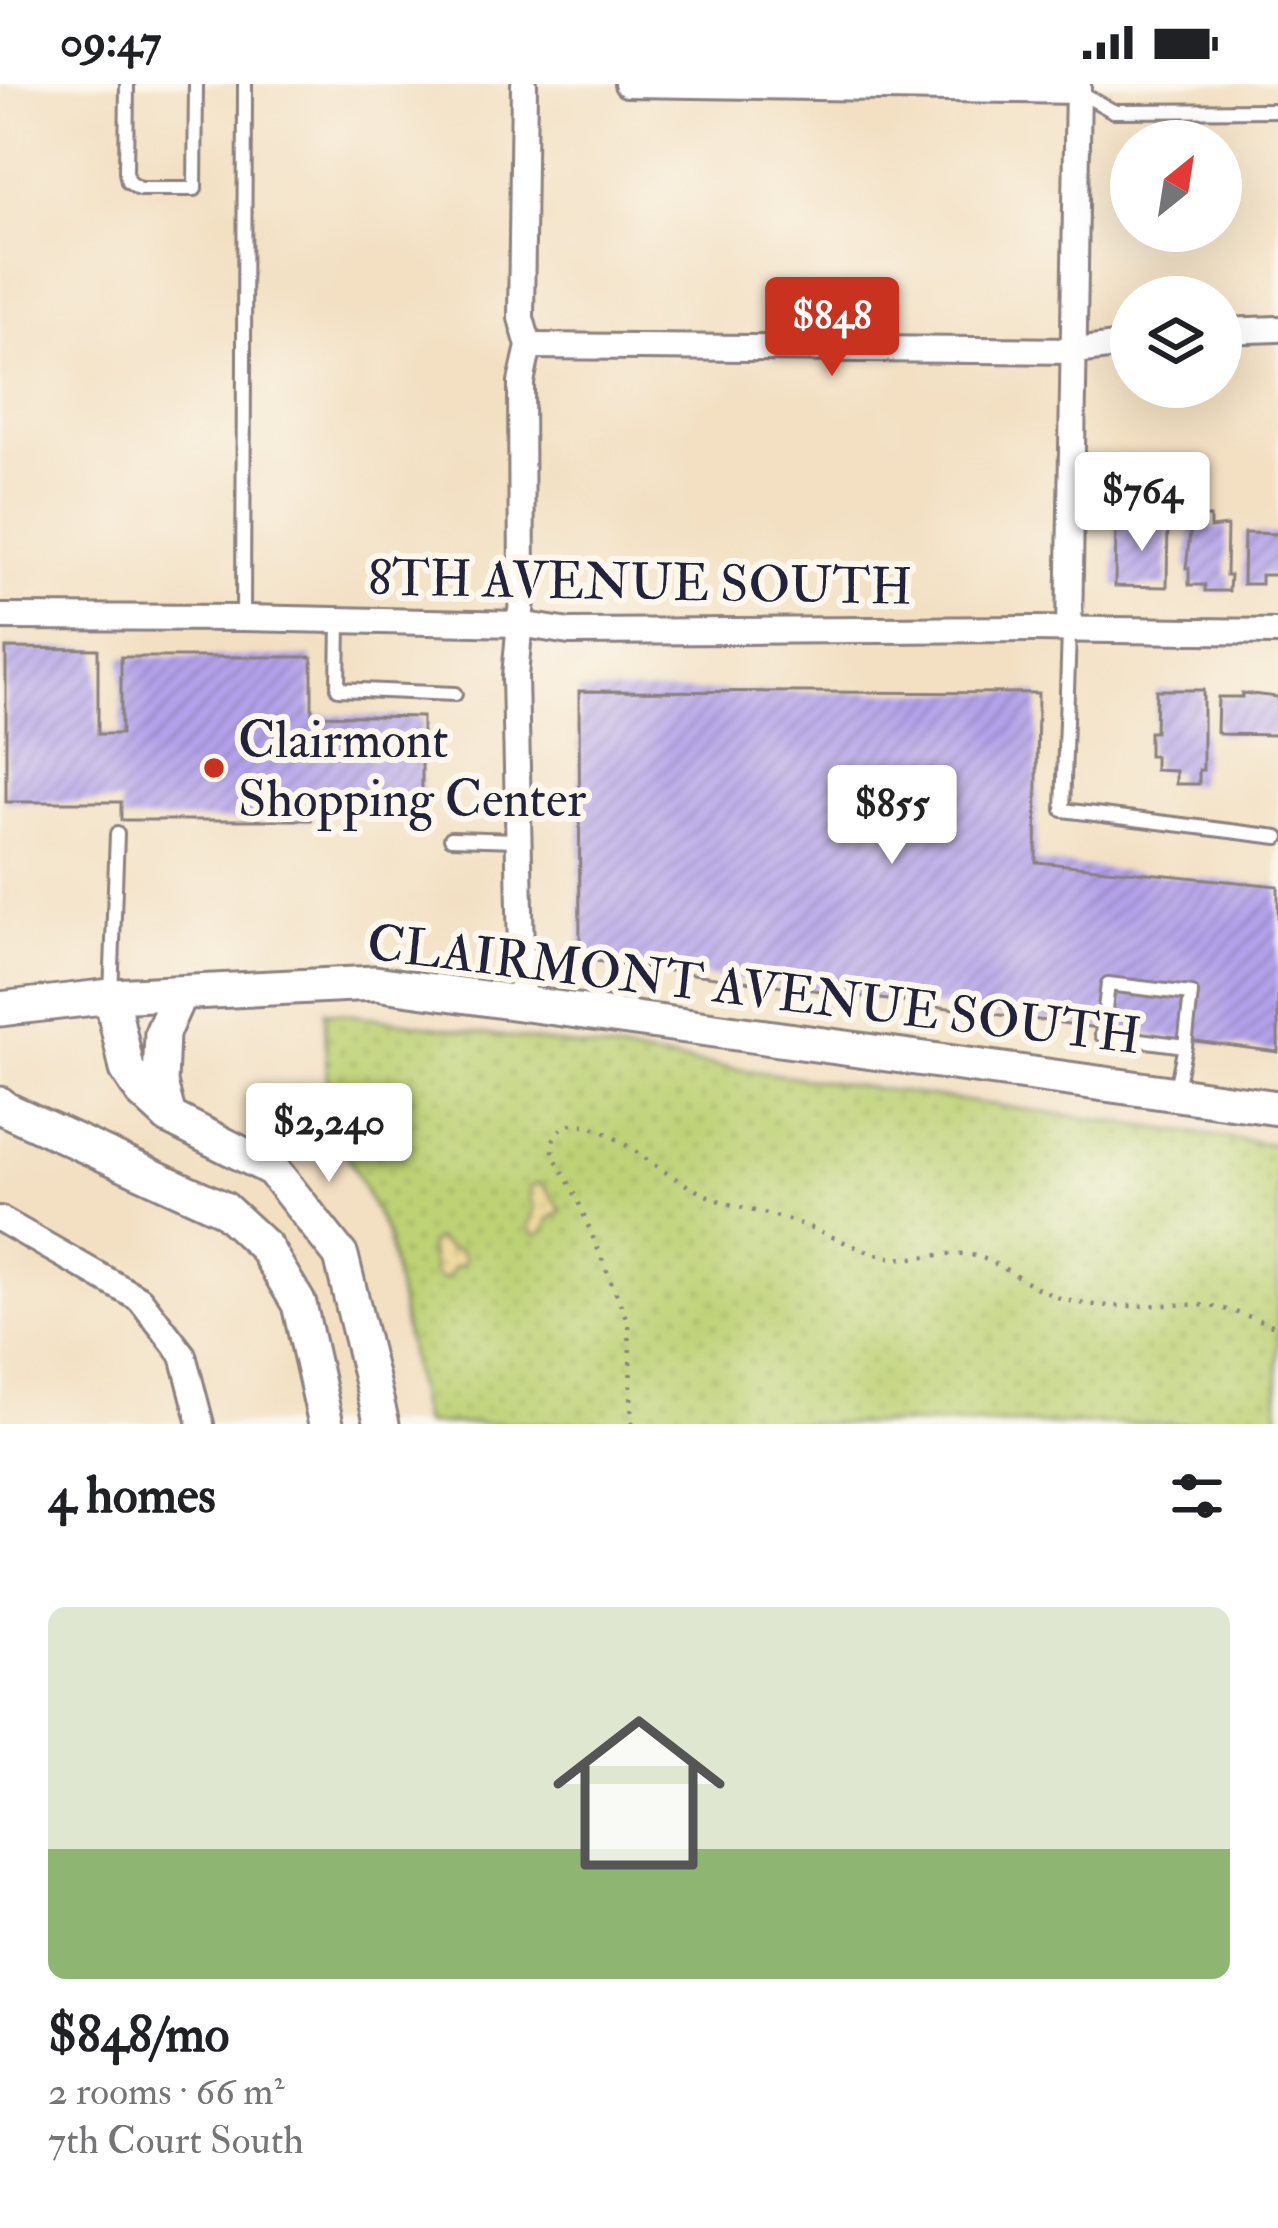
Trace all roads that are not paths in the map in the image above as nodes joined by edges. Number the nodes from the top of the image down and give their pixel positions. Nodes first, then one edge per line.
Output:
1 (128, 84) edge
2 (196, 84) edge
3 (245, 84) edge
4 (524, 84) edge
5 (627, 84) edge
6 (715, 85) edge
7 (770, 85) edge
8 (1078, 88) edge
9 (1278, 110) edge
10 (1278, 328) edge
11 (1242, 331) edge
12 (529, 346) junction
13 (1110, 347) edge
14 (1076, 351) junction
15 (0, 617) edge
16 (243, 618) junction
17 (339, 620) junction
18 (520, 624) junction
19 (1069, 631) junction
20 (1278, 632) edge
21 (454, 694) dead end
22 (117, 834) dead end
23 (1278, 837) edge
24 (451, 838) dead end
25 (519, 840) junction
26 (179, 995) junction
27 (111, 996) junction
28 (522, 1002) junction
29 (0, 1009) edge
30 (1185, 1046) junction
31 (1175, 1094) junction
32 (0, 1104) edge
33 (1278, 1108) edge
34 (169, 1117) junction
35 (0, 1219) edge
36 (201, 1424) edge
37 (326, 1424) edge
38 (382, 1424) edge

1 - 2 lane
3 - 16 lane
4 - 12 street
5 - 6 street
6 - 7 street
7 - 8 street
8 - 9 lane
8 - 14 street
10 - 11 street
12 - 14 street
12 - 18 street
13 - 14 street
14 - 19 street
15 - 16 street, 8TH AVENUE SOUTH
16 - 17 street, 8TH AVENUE SOUTH
17 - 18 street, 8TH AVENUE SOUTH
17 - 21 lane
18 - 19 street, 8TH AVENUE SOUTH
18 - 25 street
19 - 20 street, 8TH AVENUE SOUTH
19 - 23 lane
22 - 27 lane
24 - 25 lane
25 - 28 street
26 - 27 street, CLAIRMONT AVENUE SOUTH
26 - 28 street, CLAIRMONT AVENUE SOUTH
26 - 34 street
27 - 29 street, CLAIRMONT AVENUE SOUTH
27 - 34 street
28 - 31 street, CLAIRMONT AVENUE SOUTH
30 - 30 lane
30 - 31 lane
31 - 33 street, CLAIRMONT AVENUE SOUTH
32 - 37 street
34 - 38 street
35 - 36 street

